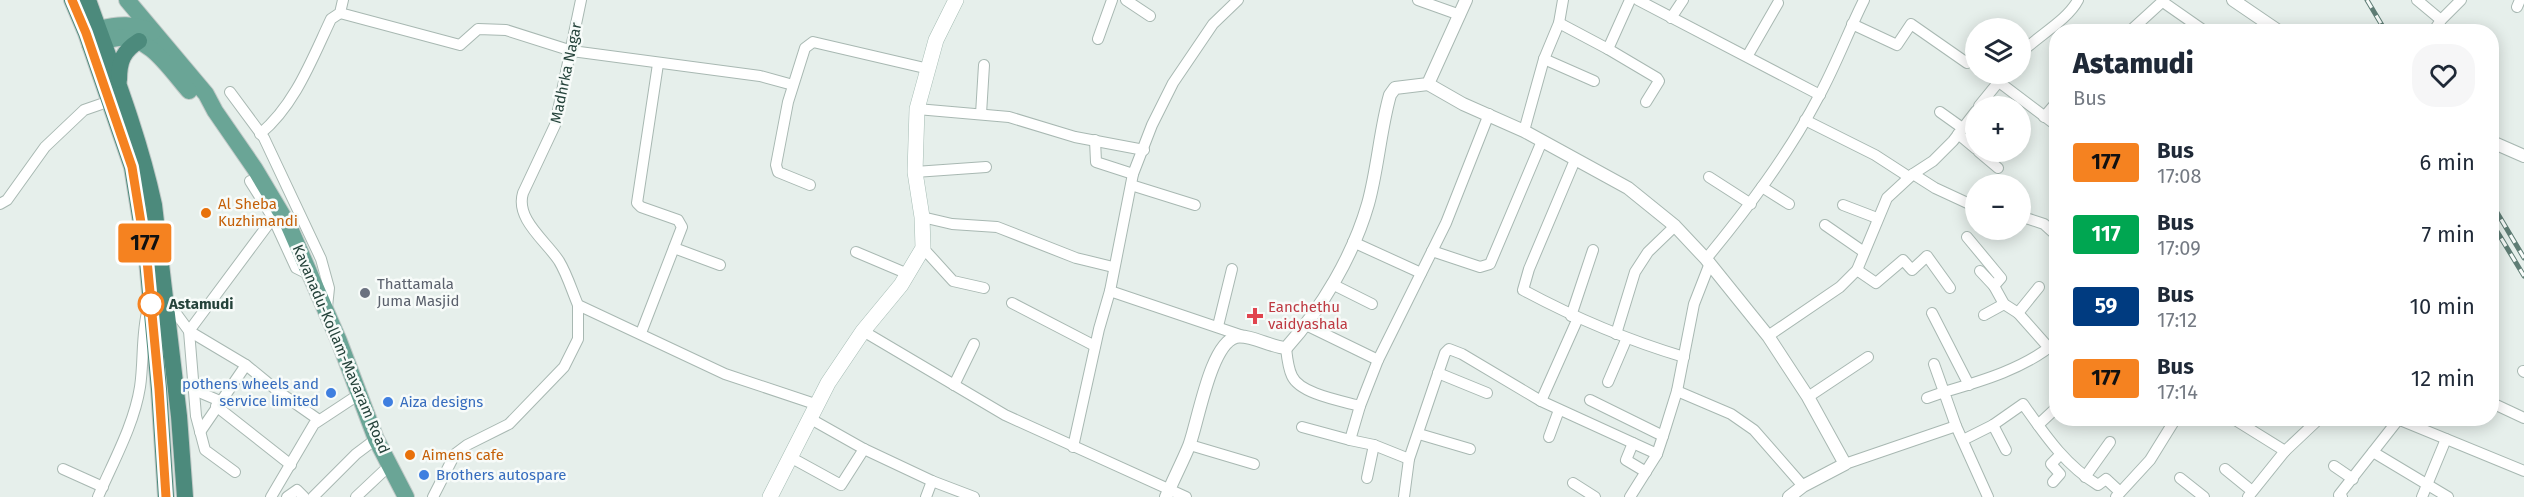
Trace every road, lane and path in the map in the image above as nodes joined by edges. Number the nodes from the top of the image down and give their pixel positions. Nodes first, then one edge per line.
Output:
1 (72, 0) edge
2 (88, 0) edge
3 (126, 0) edge
4 (343, 0) edge
5 (581, 0) edge
6 (956, 0) edge
7 (1112, 0) edge
8 (1126, 0) edge
9 (1238, 0) edge
10 (1418, 0) edge
11 (1466, 0) edge
12 (1563, 0) edge
13 (1630, 0) edge
14 (1638, 0) edge
15 (1683, 0) edge
16 (1864, 0) edge
17 (2078, 0) edge
18 (2233, 0) edge
19 (2417, 0) edge
20 (2461, 0) edge
21 (2163, 1) edge
22 (1778, 3) dead end
23 (340, 13) junction
24 (1460, 15) junction
25 (1150, 16) dead end
26 (1671, 18) junction
27 (2441, 20) junction
28 (1559, 23) junction
29 (1852, 24) junction
30 (2054, 24) edge
31 (2138, 24) edge
32 (2194, 24) edge
33 (2268, 24) edge
34 (2438, 24) edge
35 (2049, 28) edge
36 (156, 33) junction
37 (97, 39) junction
38 (1098, 39) dead end
39 (139, 41) junction
40 (2031, 43) edge
41 (1608, 49) junction
42 (572, 51) junction
43 (1748, 55) junction
44 (1544, 59) junction
45 (1965, 62) edge
46 (658, 64) junction
47 (984, 65) dead end
48 (928, 69) junction
49 (1594, 81) dead end
50 (119, 84) junction
51 (793, 84) junction
52 (1428, 84) junction
53 (1997, 84) edge
54 (2008, 84) edge
55 (230, 92) dead end
56 (1820, 94) junction
57 (1987, 96) edge
58 (110, 101) junction
59 (1646, 102) dead end
60 (917, 109) junction
61 (215, 111) junction
62 (2049, 111) edge
63 (1940, 112) dead end
64 (981, 114) junction
65 (1490, 114) junction
66 (2043, 117) junction
67 (1805, 120) junction
68 (2049, 121) edge
69 (1965, 125) edge
70 (1524, 131) junction
71 (1960, 131) junction
72 (260, 134) junction
73 (1965, 137) edge
74 (1095, 140) junction
75 (1542, 141) junction
76 (2499, 145) edge
77 (1144, 150) junction
78 (2524, 156) edge
79 (1575, 160) junction
80 (1991, 162) edge
81 (986, 167) dead end
82 (1998, 168) dead end
83 (915, 172) junction
84 (1911, 175) junction
85 (1709, 177) dead end
86 (1132, 179) junction
87 (250, 181) dead end
88 (810, 185) dead end
89 (1762, 188) junction
90 (1965, 202) edge
91 (0, 204) edge
92 (1751, 204) junction
93 (1789, 204) dead end
94 (1195, 205) dead end
95 (1843, 205) dead end
96 (922, 217) junction
97 (273, 218) junction
98 (1877, 218) junction
99 (2031, 220) edge
100 (1825, 225) dead end
101 (1675, 226) junction
102 (2049, 229) edge
103 (1969, 240) edge
104 (1353, 242) junction
105 (674, 248) junction
106 (923, 248) junction
107 (1593, 250) dead end
108 (1432, 251) junction
109 (856, 252) dead end
110 (1864, 252) junction
111 (1708, 261) junction
112 (720, 265) dead end
113 (1113, 267) junction
114 (1232, 269) dead end
115 (1857, 270) junction
116 (1980, 271) dead end
117 (1421, 273) junction
118 (908, 274) junction
119 (310, 276) junction
120 (1332, 284) junction
121 (1994, 286) junction
122 (2039, 286) dead end
123 (984, 288) dead end
124 (1950, 288) dead end
125 (1110, 291) junction
126 (158, 299) junction
127 (1012, 303) dead end
128 (1372, 304) dead end
129 (2004, 304) junction
130 (578, 305) junction
131 (326, 313) junction
132 (1932, 313) dead end
133 (2018, 313) junction
134 (1984, 315) dead end
135 (1574, 317) junction
136 (1306, 325) junction
137 (1218, 326) junction
138 (189, 331) junction
139 (863, 331) junction
140 (641, 333) junction
141 (1768, 336) junction
142 (1247, 337) junction
143 (1621, 337) junction
144 (2049, 341) edge
145 (974, 344) dead end
146 (1095, 346) junction
147 (2049, 347) edge
148 (1286, 348) junction
149 (1684, 357) junction
150 (1868, 357) dead end
151 (1378, 360) junction
152 (1934, 364) dead end
153 (246, 365) junction
154 (1438, 373) junction
155 (1608, 382) dead end
156 (954, 385) junction
157 (1969, 385) junction
158 (194, 390) junction
159 (1677, 391) junction
160 (1944, 392) junction
161 (1487, 393) dead end
162 (358, 395) junction
163 (1808, 397) junction
164 (1927, 398) dead end
165 (1590, 400) dead end
166 (1541, 401) junction
167 (218, 404) junction
168 (2499, 405) edge
169 (1360, 406) junction
170 (1559, 410) junction
171 (813, 411) junction
172 (2523, 414) edge
173 (2049, 415) edge
174 (319, 420) junction
175 (1993, 425) junction
176 (2038, 425) junction
177 (1956, 426) junction
178 (2171, 426) edge
179 (2245, 426) edge
180 (2312, 426) edge
181 (2391, 426) edge
182 (2415, 426) edge
183 (2424, 426) edge
184 (1302, 428) dead end
185 (2423, 429) junction
186 (200, 432) junction
187 (1419, 434) junction
188 (1663, 436) junction
189 (1549, 437) dead end
190 (376, 439) junction
191 (2446, 439) junction
192 (1350, 440) junction
193 (1963, 440) junction
194 (2110, 442) dead end
195 (1633, 443) junction
196 (1190, 444) junction
197 (1374, 445) junction
198 (1073, 447) junction
199 (1470, 448) dead end
200 (864, 449) junction
201 (2006, 450) dead end
202 (2285, 451) junction
203 (2373, 452) junction
204 (1657, 454) junction
205 (2060, 455) junction
206 (790, 457) junction
207 (1409, 459) junction
208 (1254, 464) dead end
209 (1845, 464) junction
210 (291, 465) junction
211 (390, 465) junction
212 (2334, 466) dead end
213 (63, 469) dead end
214 (2225, 469) dead end
215 (2524, 471) edge
216 (235, 472) dead end
217 (1646, 472) junction
218 (2085, 477) junction
219 (1367, 478) dead end
220 (2180, 478) dead end
221 (2353, 479) junction
222 (932, 481) junction
223 (2053, 482) dead end
224 (1573, 483) dead end
225 (1803, 486) junction
226 (2426, 486) junction
227 (100, 492) edge
228 (273, 493) edge
229 (1168, 493) edge
230 (2122, 494) edge
231 (2250, 494) edge
232 (961, 495) edge
233 (166, 497) edge
234 (185, 497) edge
235 (286, 497) edge
236 (304, 497) edge
237 (313, 497) edge
238 (356, 497) edge
239 (406, 497) edge
240 (433, 497) edge
241 (770, 497) edge
242 (926, 497) edge
243 (974, 497) edge
244 (1186, 497) edge
245 (1404, 497) edge
246 (1595, 497) edge
247 (1630, 497) edge
248 (1788, 497) edge
249 (1988, 497) edge
250 (2204, 497) edge
251 (2342, 497) edge
252 (2422, 497) edge
253 (2448, 497) edge

1 - 37 highway
2 - 37 highway
3 - 36 main road, Kavanadu-Kollam-Mavaram Road
4 - 23 street
5 - 42 street, Madhrka Nagar
6 - 48 main road
7 - 38 street
8 - 25 street
9 - 77 street
10 - 24 street
11 - 24 street
12 - 28 street
13 - 41 street
14 - 26 street
15 - 26 street
16 - 29 street
17 - 30 street
18 - 33 street
19 - 27 street
20 - 27 street
21 - 31 street
21 - 32 street
22 - 43 street
23 - 42 street
23 - 72 street
24 - 52 street
26 - 43 street
27 - 34 street
28 - 41 street
28 - 44 street
29 - 45 street
29 - 56 street
35 - 40 street
36 - 37 main road
36 - 61 main road, Kavanadu-Kollam-Mavaram Road
37 - 39 main road
37 - 50 highway
37 - 58 highway
39 - 50 highway
39 - 61 main road, Kavanadu-Kollam-Mavaram Road
41 - 59 street
42 - 46 street
42 - 130 street, Madhrka Nagar
43 - 56 street
44 - 49 street
44 - 70 street
46 - 51 street
46 - 105 street
47 - 64 street
48 - 51 street
48 - 60 main road
50 - 126 highway
51 - 88 street
52 - 65 street
52 - 104 street
53 - 57 street
54 - 66 street
55 - 72 street
56 - 67 street
58 - 91 street
58 - 126 highway
60 - 64 street
60 - 83 main road
61 - 119 main road, Kavanadu-Kollam-Mavaram Road
62 - 66 street
63 - 71 street
64 - 74 street
65 - 70 street
65 - 108 street
66 - 68 street
67 - 84 street
67 - 89 street
69 - 71 street
70 - 75 street
71 - 73 street
71 - 84 street
72 - 131 street
74 - 77 street
74 - 86 street
75 - 79 street
75 - 108 street
76 - 78 street
77 - 86 street
79 - 101 street
79 - 135 street
80 - 82 street
81 - 83 street
83 - 96 main road
84 - 90 street
84 - 98 street
85 - 92 street
86 - 94 street
86 - 113 street
87 - 97 street
89 - 92 street
89 - 93 street
92 - 111 street
95 - 98 street
96 - 106 main road
96 - 113 street
97 - 119 street
97 - 138 street
98 - 110 street
99 - 102 street
100 - 110 street
101 - 111 street
101 - 143 street
103 - 121 street
104 - 117 street
104 - 120 street
105 - 112 street
105 - 140 street
106 - 118 main road
106 - 123 street
107 - 135 street
108 - 117 street
109 - 118 street
110 - 115 street
111 - 141 street
111 - 149 street
113 - 125 street
114 - 137 street
115 - 124 street
115 - 141 street
116 - 121 street
117 - 151 street
118 - 139 main road
119 - 131 main road, Kavanadu-Kollam-Mavaram Road
120 - 128 street
120 - 136 street
121 - 129 street
122 - 133 street
125 - 137 street
125 - 146 street
126 - 138 street
126 - 227 street
126 - 233 highway
126 - 234 highway
127 - 146 street
129 - 133 street
129 - 134 street
130 - 140 street
130 - 240 street
131 - 162 main road, Kavanadu-Kollam-Mavaram Road
132 - 157 street
133 - 144 street
135 - 143 street
135 - 166 street
136 - 148 street
136 - 151 street
137 - 142 street
138 - 153 street
138 - 158 street
139 - 156 street
139 - 171 main road
140 - 171 street
141 - 163 street
142 - 148 street
142 - 196 street
143 - 149 street
143 - 155 street
145 - 156 street
146 - 198 street
147 - 157 street
148 - 169 street
149 - 159 street
150 - 163 street
151 - 169 street
152 - 160 street
153 - 167 street
153 - 174 street
154 - 161 street
154 - 166 street
154 - 187 street
156 - 198 street
157 - 160 street
158 - 167 street
158 - 186 street
159 - 188 street
159 - 225 street
160 - 164 street
160 - 177 street
162 - 174 street
162 - 190 main road, Kavanadu-Kollam-Mavaram Road
163 - 209 street
165 - 188 street
166 - 170 street
167 - 186 street
167 - 210 street
168 - 172 street
169 - 192 street
170 - 189 street
170 - 195 street
171 - 200 street
171 - 206 main road
173 - 176 street
174 - 210 street
175 - 176 street
175 - 193 street
175 - 201 street
176 - 205 street
177 - 193 street
177 - 209 street
178 - 230 street
179 - 202 street
180 - 202 street
181 - 203 street
182 - 185 street
183 - 185 street
184 - 192 street
185 - 191 street
186 - 216 street
187 - 199 street
187 - 207 street
188 - 204 street
190 - 211 main road, Kavanadu-Kollam-Mavaram Road
190 - 237 street
191 - 215 street
191 - 226 street
192 - 197 street
193 - 249 street
194 - 218 street
195 - 204 street
195 - 217 street
196 - 208 street
196 - 229 street
197 - 207 street
197 - 219 street
198 - 229 street
200 - 206 street
200 - 222 street
202 - 231 street
203 - 221 street
203 - 226 street
204 - 217 street
205 - 218 street
205 - 223 street
206 - 241 main road
207 - 245 street
209 - 225 street
210 - 228 street
211 - 238 street
211 - 239 main road, Kavanadu-Kollam-Mavaram Road
212 - 221 street
213 - 227 street
214 - 231 street
217 - 247 street
218 - 230 street
220 - 250 street
221 - 251 street
222 - 232 street
222 - 242 street
224 - 246 street
225 - 248 street
226 - 252 street
226 - 253 street
228 - 235 street
229 - 244 street
232 - 243 street
235 - 236 street

